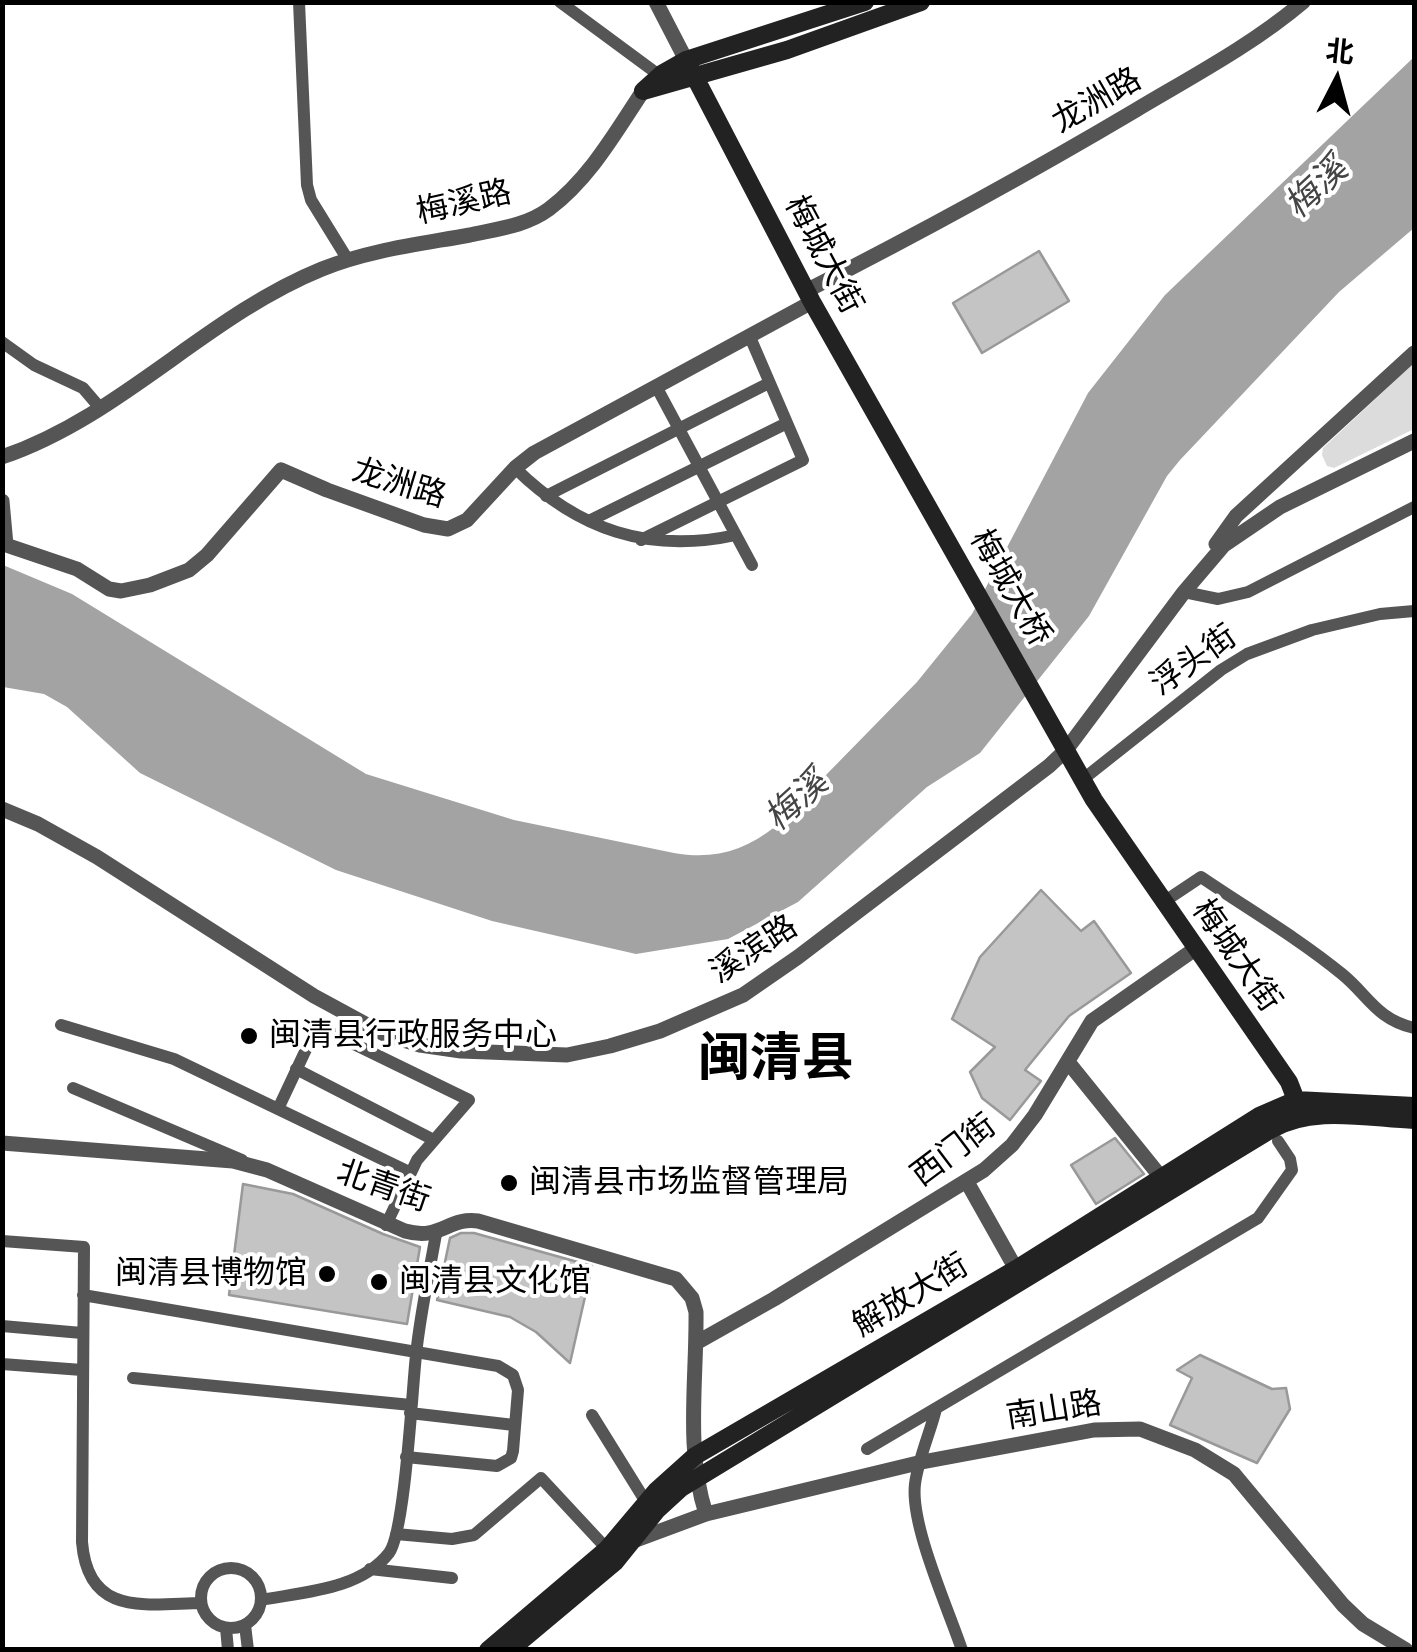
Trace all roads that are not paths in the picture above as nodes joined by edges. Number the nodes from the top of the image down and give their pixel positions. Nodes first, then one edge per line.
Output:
1 (298, 2) edge
2 (560, 2) edge
3 (656, 2) edge
4 (864, 2) edge
5 (921, 2) edge
6 (1303, 2) edge
7 (686, 60) junction
8 (696, 78) junction
9 (666, 80) junction
10 (644, 91) joint
11 (348, 260) junction
12 (809, 296) junction
13 (750, 337) junction
14 (2, 342) edge
15 (1414, 353) edge
16 (769, 382) junction
17 (658, 388) junction
18 (101, 409) junction
19 (787, 423) junction
20 (679, 428) junction
21 (1414, 441) edge
22 (2, 457) edge
23 (699, 466) junction
24 (515, 468) junction
25 (911, 476) joint
26 (546, 496) junction
27 (2, 502) edge
28 (718, 502) junction
29 (1414, 507) edge
30 (589, 521) junction
31 (736, 535) junction
32 (641, 540) junction
33 (752, 566) dead end
34 (1198, 573) junction
35 (1184, 592) junction
36 (1414, 610) edge
37 (1056, 730) joint
38 (1066, 750) junction
39 (1082, 780) junction
40 (2, 810) edge
41 (1162, 902) junction
42 (1196, 950) junction
43 (61, 1025) dead end
44 (1414, 1028) edge
45 (1068, 1062) junction
46 (296, 1069) junction
47 (73, 1088) dead end
48 (1414, 1106) edge
49 (1297, 1108) junction
50 (278, 1109) junction
51 (1414, 1120) edge
52 (432, 1139) junction
53 (1278, 1141) dead end
54 (2, 1143) edge
55 (267, 1170) junction
56 (410, 1172) junction
57 (1160, 1176) junction
58 (967, 1182) junction
59 (386, 1224) junction
60 (436, 1234) junction
61 (2, 1242) edge
62 (1016, 1269) junction
63 (83, 1296) junction
64 (2, 1326) edge
65 (82, 1333) junction
66 (696, 1343) junction
67 (416, 1352) junction
68 (2, 1364) edge
69 (82, 1370) junction
70 (132, 1378) dead end
71 (936, 1408) junction
72 (411, 1409) junction
73 (592, 1415) dead end
74 (514, 1425) junction
75 (867, 1449) dead end
76 (695, 1456) junction
77 (406, 1457) junction
78 (922, 1462) junction
79 (696, 1478) junction
80 (646, 1502) junction
81 (706, 1514) junction
82 (396, 1534) junction
83 (636, 1540) junction
84 (608, 1549) junction
85 (370, 1569) junction
86 (452, 1578) dead end
87 (261, 1600) junction
88 (201, 1603) junction
89 (245, 1625) junction
90 (226, 1628) junction
91 (228, 1650) edge
92 (248, 1650) edge
93 (488, 1650) edge
94 (510, 1650) edge
95 (962, 1650) edge
96 (1406, 1650) edge

1 - 11 street
2 - 9 street
3 - 7 street
4 - 7 main road
5 - 8 main road
6 - 12 street, 龙洲路
7 - 8 main road, 梅城大街
7 - 9 main road
8 - 9 main road
8 - 12 main road, 梅城大街
9 - 10 main road
10 - 11 street, 梅溪路
11 - 18 street, 梅溪路
12 - 13 street, 龙洲路
12 - 25 main road, 梅城大街
13 - 16 street
13 - 17 street, 龙洲路
14 - 18 street
15 - 34 street
16 - 19 street
16 - 20 street
17 - 20 street
17 - 24 street, 龙洲路
18 - 22 street, 梅溪路
19 - 23 street
19 - 28 street
20 - 23 street
20 - 26 street
21 - 34 street, 溪滨路
23 - 28 street
23 - 30 street
24 - 26 street
24 - 27 street, 龙洲路
25 - 37 main road, 梅城大桥
26 - 30 street
28 - 31 street
28 - 32 street
29 - 35 street
30 - 32 street
31 - 32 street
31 - 33 street
34 - 35 street, 溪滨路
35 - 38 street, 溪滨路
36 - 39 street, 浮头街
37 - 38 main road, 梅城大街
38 - 39 main road, 梅城大街
38 - 40 street, 溪滨路
39 - 41 main road, 梅城大街
41 - 42 main road, 梅城大街
41 - 44 street
42 - 45 street, 西门街
42 - 49 main road, 梅城大街
43 - 50 street
45 - 57 street
45 - 58 street, 西门街
46 - 50 street
46 - 52 street
46 - 52 street
47 - 55 street
48 - 49 main road, 解放大街
49 - 51 main road, 解放大街
49 - 57 main road, 解放大街
49 - 79 main road, 解放大街
50 - 56 street
52 - 56 street
53 - 71 street
54 - 55 street, 北青街
55 - 59 street, 北青街
56 - 59 street
57 - 62 main road, 解放大街
58 - 62 street
58 - 66 street, 西门街
59 - 60 street, 北青街
60 - 66 street, 北青街
60 - 67 street
61 - 63 street
62 - 76 main road, 解放大街
63 - 65 street
63 - 67 street
64 - 65 street
65 - 69 street
66 - 76 street, 北青街
67 - 72 street
67 - 74 street
68 - 69 street
69 - 88 street
70 - 72 street
71 - 75 street
71 - 78 street
72 - 74 street
72 - 77 street
73 - 80 street
74 - 77 street
76 - 79 street, 北青街
76 - 80 main road, 解放大街
77 - 82 street
78 - 81 street, 南山路
78 - 95 street
78 - 96 street, 南山路
79 - 81 street, 北青街
79 - 83 main road, 解放大街
80 - 84 main road, 解放大街
81 - 83 street, 南山路
82 - 84 street
82 - 85 street
83 - 94 main road, 解放大街
84 - 93 main road, 解放大街
85 - 86 street
85 - 87 street
87 - 88 street
87 - 89 street
88 - 90 street
89 - 90 street
89 - 92 street
90 - 91 street

